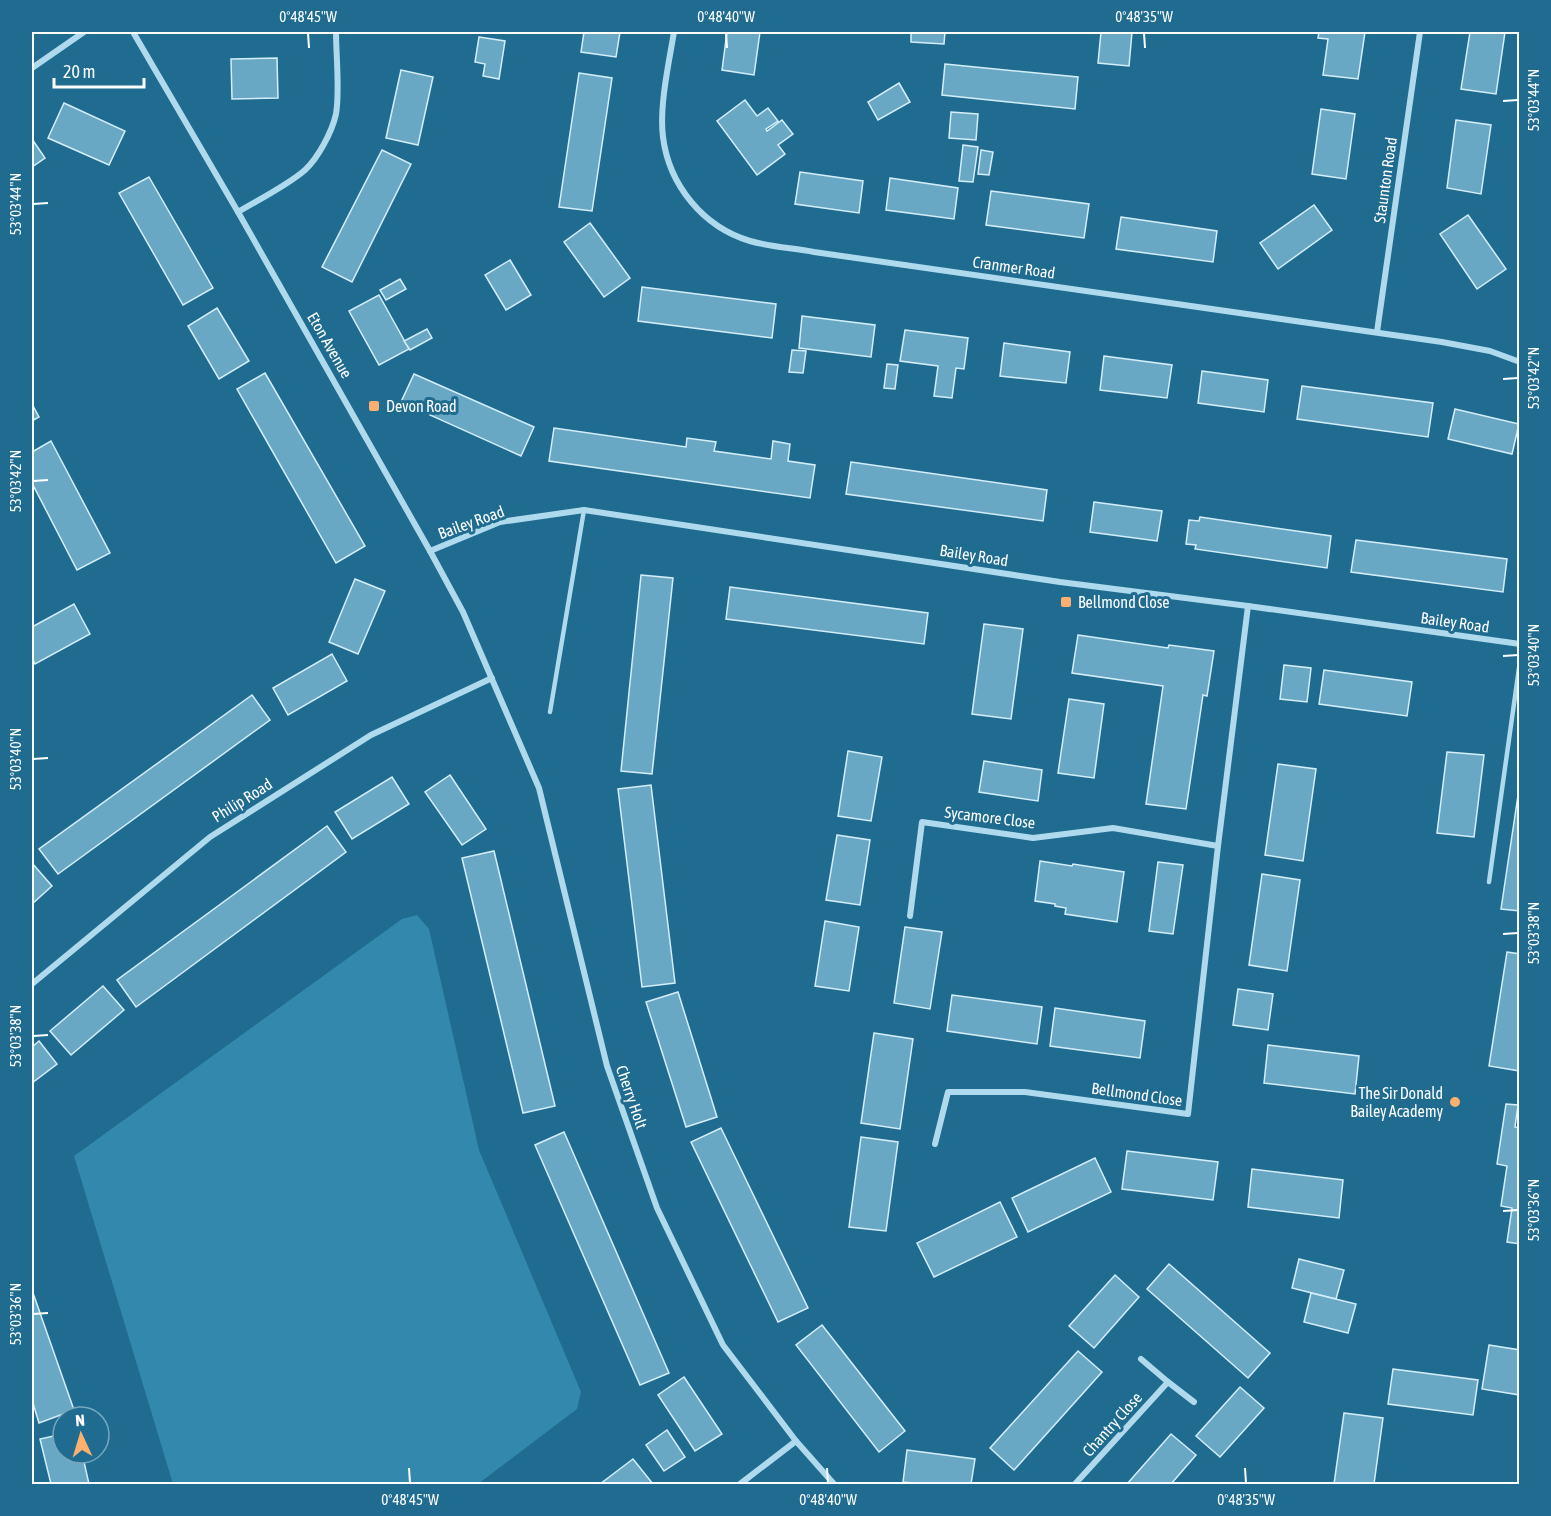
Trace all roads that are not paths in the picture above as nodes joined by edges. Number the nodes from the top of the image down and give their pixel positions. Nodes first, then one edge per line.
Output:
1 (84, 32) edge
2 (133, 32) edge
3 (336, 32) edge
4 (674, 32) edge
5 (1420, 32) edge
6 (32, 68) edge
7 (238, 212) junction
8 (1377, 332) junction
9 (1520, 362) edge
10 (584, 510) junction
11 (430, 551) junction
12 (1248, 606) junction
13 (1520, 644) edge
14 (1520, 661) edge
15 (492, 678) junction
16 (550, 712) dead end
17 (1218, 846) junction
18 (1489, 882) dead end
19 (910, 916) dead end
20 (32, 984) edge
21 (935, 1144) dead end
22 (1141, 1359) dead end
23 (1168, 1382) junction
24 (1194, 1402) dead end
25 (796, 1441) junction
26 (740, 1485) edge
27 (834, 1485) edge
28 (1075, 1485) edge

1 - 6 street
2 - 7 street, Eton Avenue
3 - 7 street
4 - 8 street, Cranmer Road
5 - 8 street, Staunton Road
7 - 11 street, Eton Avenue
8 - 9 street, Cranmer Road
10 - 11 street, Bailey Road
10 - 12 street, Bailey Road
10 - 16 lane
11 - 15 street, Eton Avenue
12 - 13 street, Bailey Road
12 - 17 street, Bellmond Close
14 - 18 lane
15 - 20 street, Philip Road
15 - 25 street, Cherry Holt
17 - 19 street, Sycamore Close
17 - 21 street, Bellmond Close
22 - 23 street
23 - 24 street
23 - 28 street, Chantry Close
25 - 26 street
25 - 27 street, Cherry Holt

